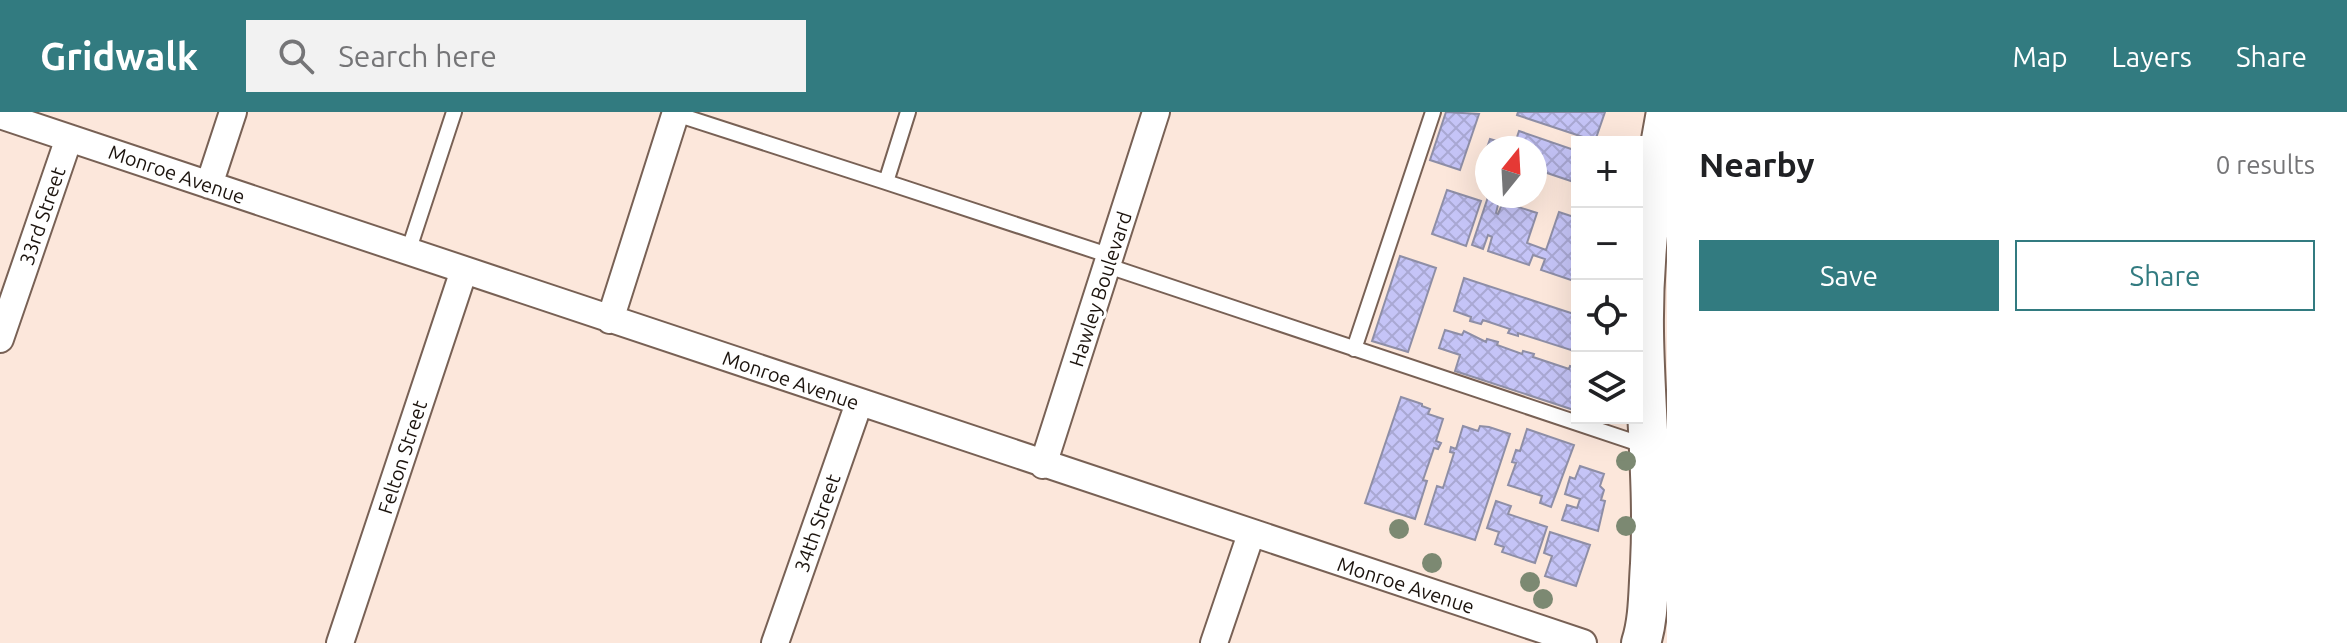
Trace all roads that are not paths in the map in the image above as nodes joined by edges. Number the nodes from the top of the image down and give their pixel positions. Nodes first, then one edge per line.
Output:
1 (233, 112) edge
2 (454, 112) edge
3 (908, 112) edge
4 (1156, 112) edge
5 (1433, 112) edge
6 (1666, 112) edge
7 (676, 113) edge
8 (0, 115) edge
9 (69, 138) junction
10 (886, 182) junction
11 (209, 185) junction
12 (408, 252) junction
13 (1110, 261) junction
14 (464, 270) junction
15 (610, 320) junction
16 (0, 339) edge
17 (1354, 349) junction
18 (859, 403) junction
19 (1650, 447) junction
20 (1043, 465) junction
21 (1251, 534) junction
22 (340, 643) edge
23 (775, 643) edge
24 (1214, 643) edge
25 (1583, 643) edge
26 (1641, 643) edge

1 - 11 street
2 - 12 lane
3 - 10 lane
4 - 13 street, Hawley Boulevard
5 - 17 lane
6 - 19 main road
7 - 10 lane
7 - 15 street
8 - 9 street, Monroe Avenue
9 - 11 street, Monroe Avenue
9 - 16 street, 33rd Street
10 - 13 lane
11 - 12 street, Monroe Avenue
12 - 14 street, Monroe Avenue
13 - 17 lane
13 - 20 street, Hawley Boulevard
14 - 15 street, Monroe Avenue
14 - 22 street, Felton Street
15 - 18 street, Monroe Avenue
17 - 19 lane
18 - 20 street, Monroe Avenue
18 - 23 street, 34th Street
19 - 26 main road
20 - 21 street, Monroe Avenue
21 - 24 street
21 - 25 street, Monroe Avenue

